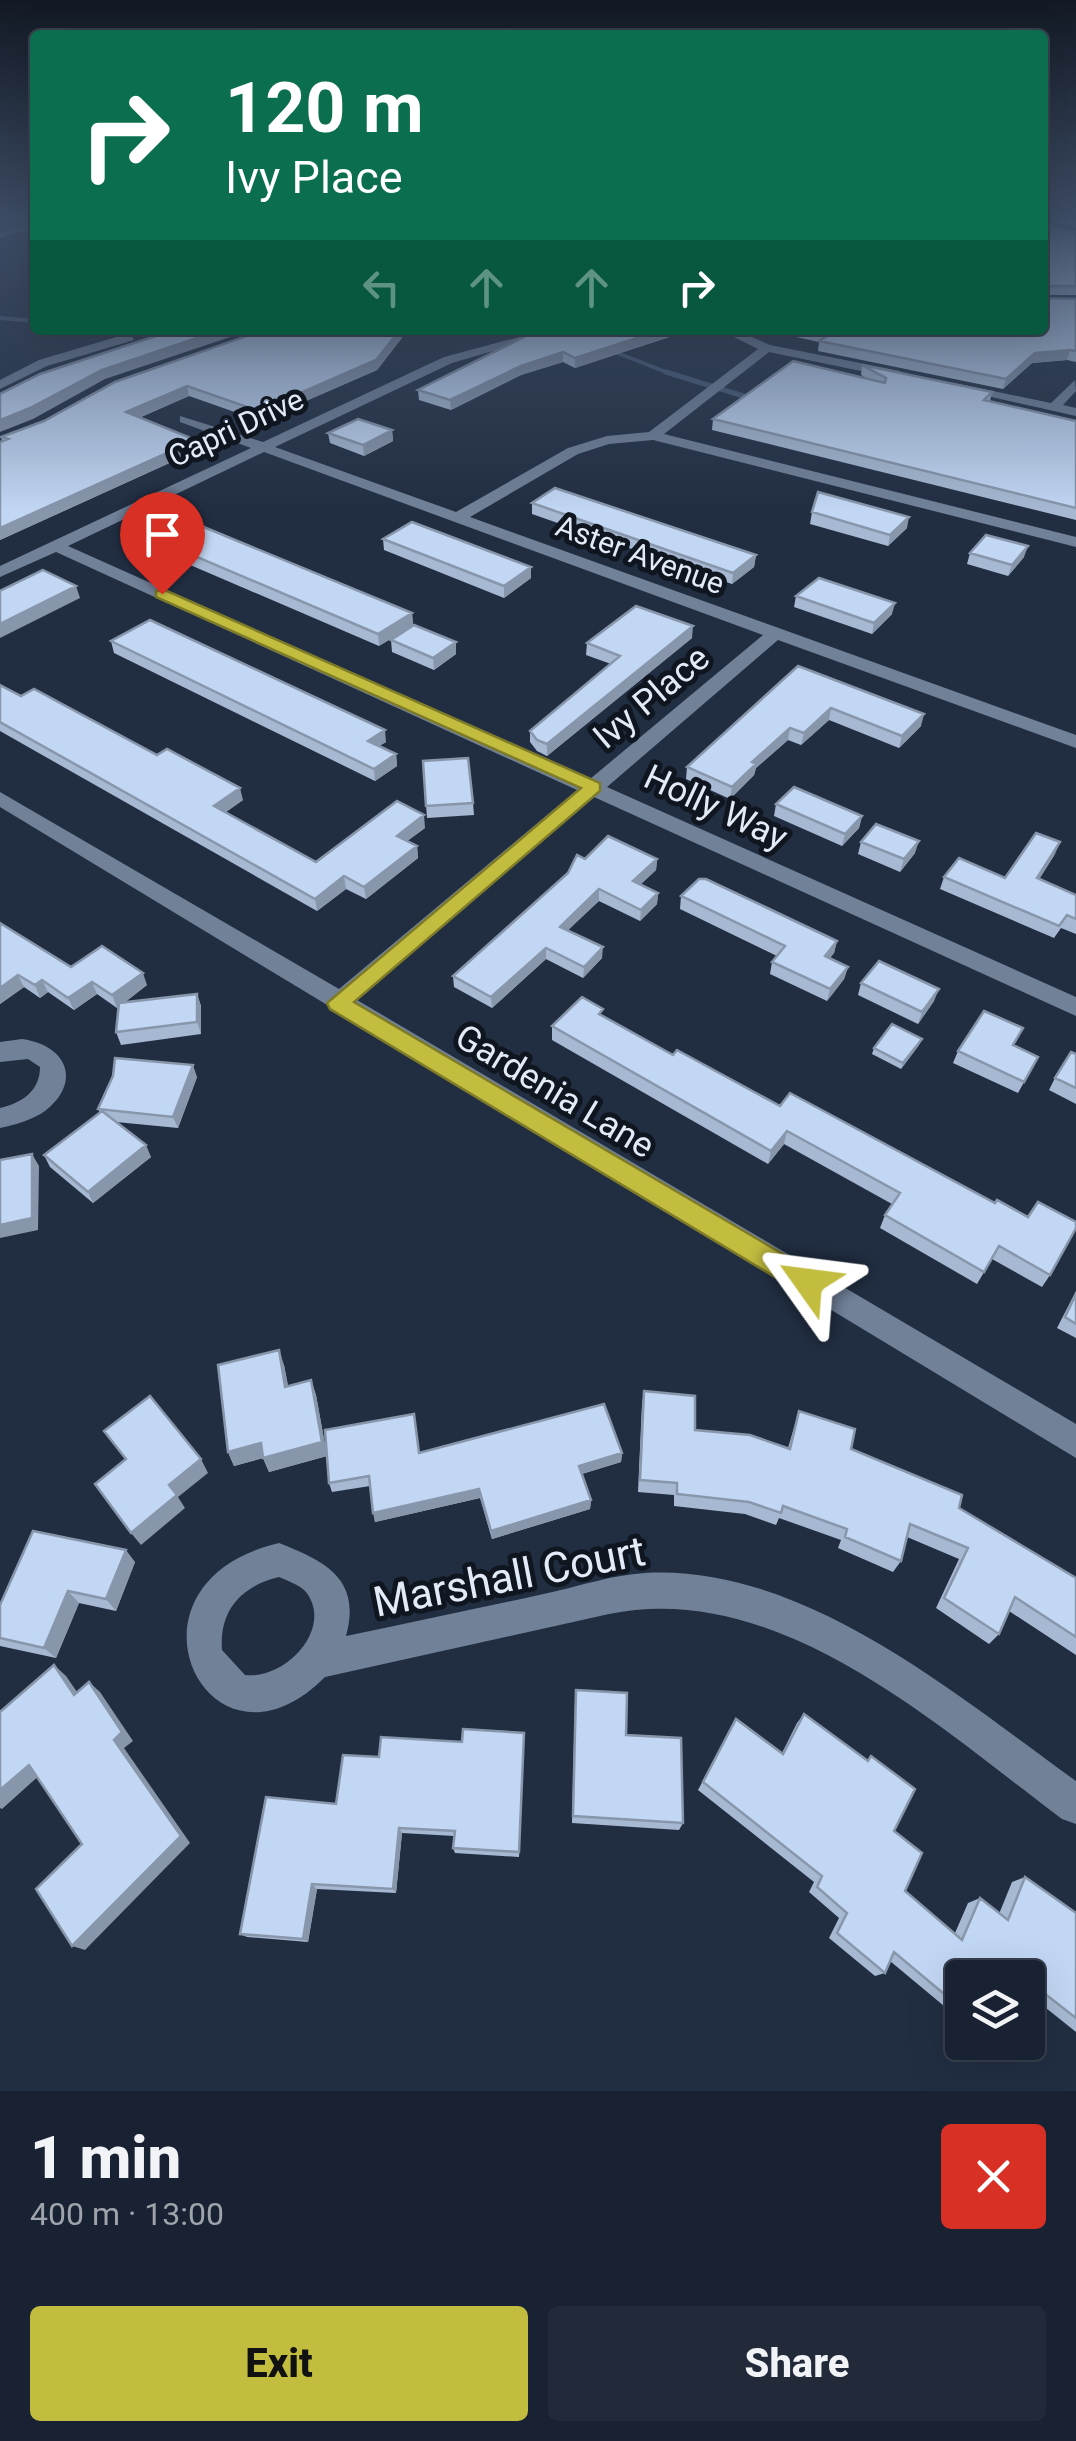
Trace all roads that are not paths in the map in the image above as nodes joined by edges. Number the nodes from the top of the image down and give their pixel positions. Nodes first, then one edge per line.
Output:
1 (539, 335) edge
2 (738, 335) edge
3 (130, 337) dead end
4 (768, 348) junction
5 (901, 376) edge
6 (939, 384) edge
7 (1075, 384) edge
8 (0, 385) edge
9 (1054, 408) junction
10 (1076, 412) edge
11 (185, 419) dead end
12 (653, 436) junction
13 (260, 446) junction
14 (457, 518) junction
15 (1076, 542) edge
16 (54, 546) junction
17 (0, 572) edge
18 (776, 633) junction
19 (1076, 742) edge
20 (594, 787) junction
21 (0, 798) edge
22 (338, 1003) junction
23 (1076, 1007) edge
24 (0, 1052) edge
25 (0, 1118) edge
26 (1076, 1442) edge
27 (319, 1660) dead end
28 (1076, 1806) edge

1 - 13 street, Capri Drive
2 - 4 street
3 - 8 street
4 - 5 street
4 - 12 street
6 - 9 street
7 - 9 street
9 - 10 street
11 - 13 street, Aster Avenue
12 - 14 street
12 - 15 street
13 - 14 street, Aster Avenue
13 - 16 street, Capri Drive
14 - 18 street, Aster Avenue
16 - 17 street, Capri Drive
16 - 20 street, Holly Way
18 - 19 street, Aster Avenue
18 - 20 street, Ivy Place
20 - 22 street, Ivy Place
20 - 23 street, Holly Way
21 - 22 street, Gardenia Lane
22 - 26 street, Gardenia Lane
24 - 25 street
27 - 28 street, Marshall Court

